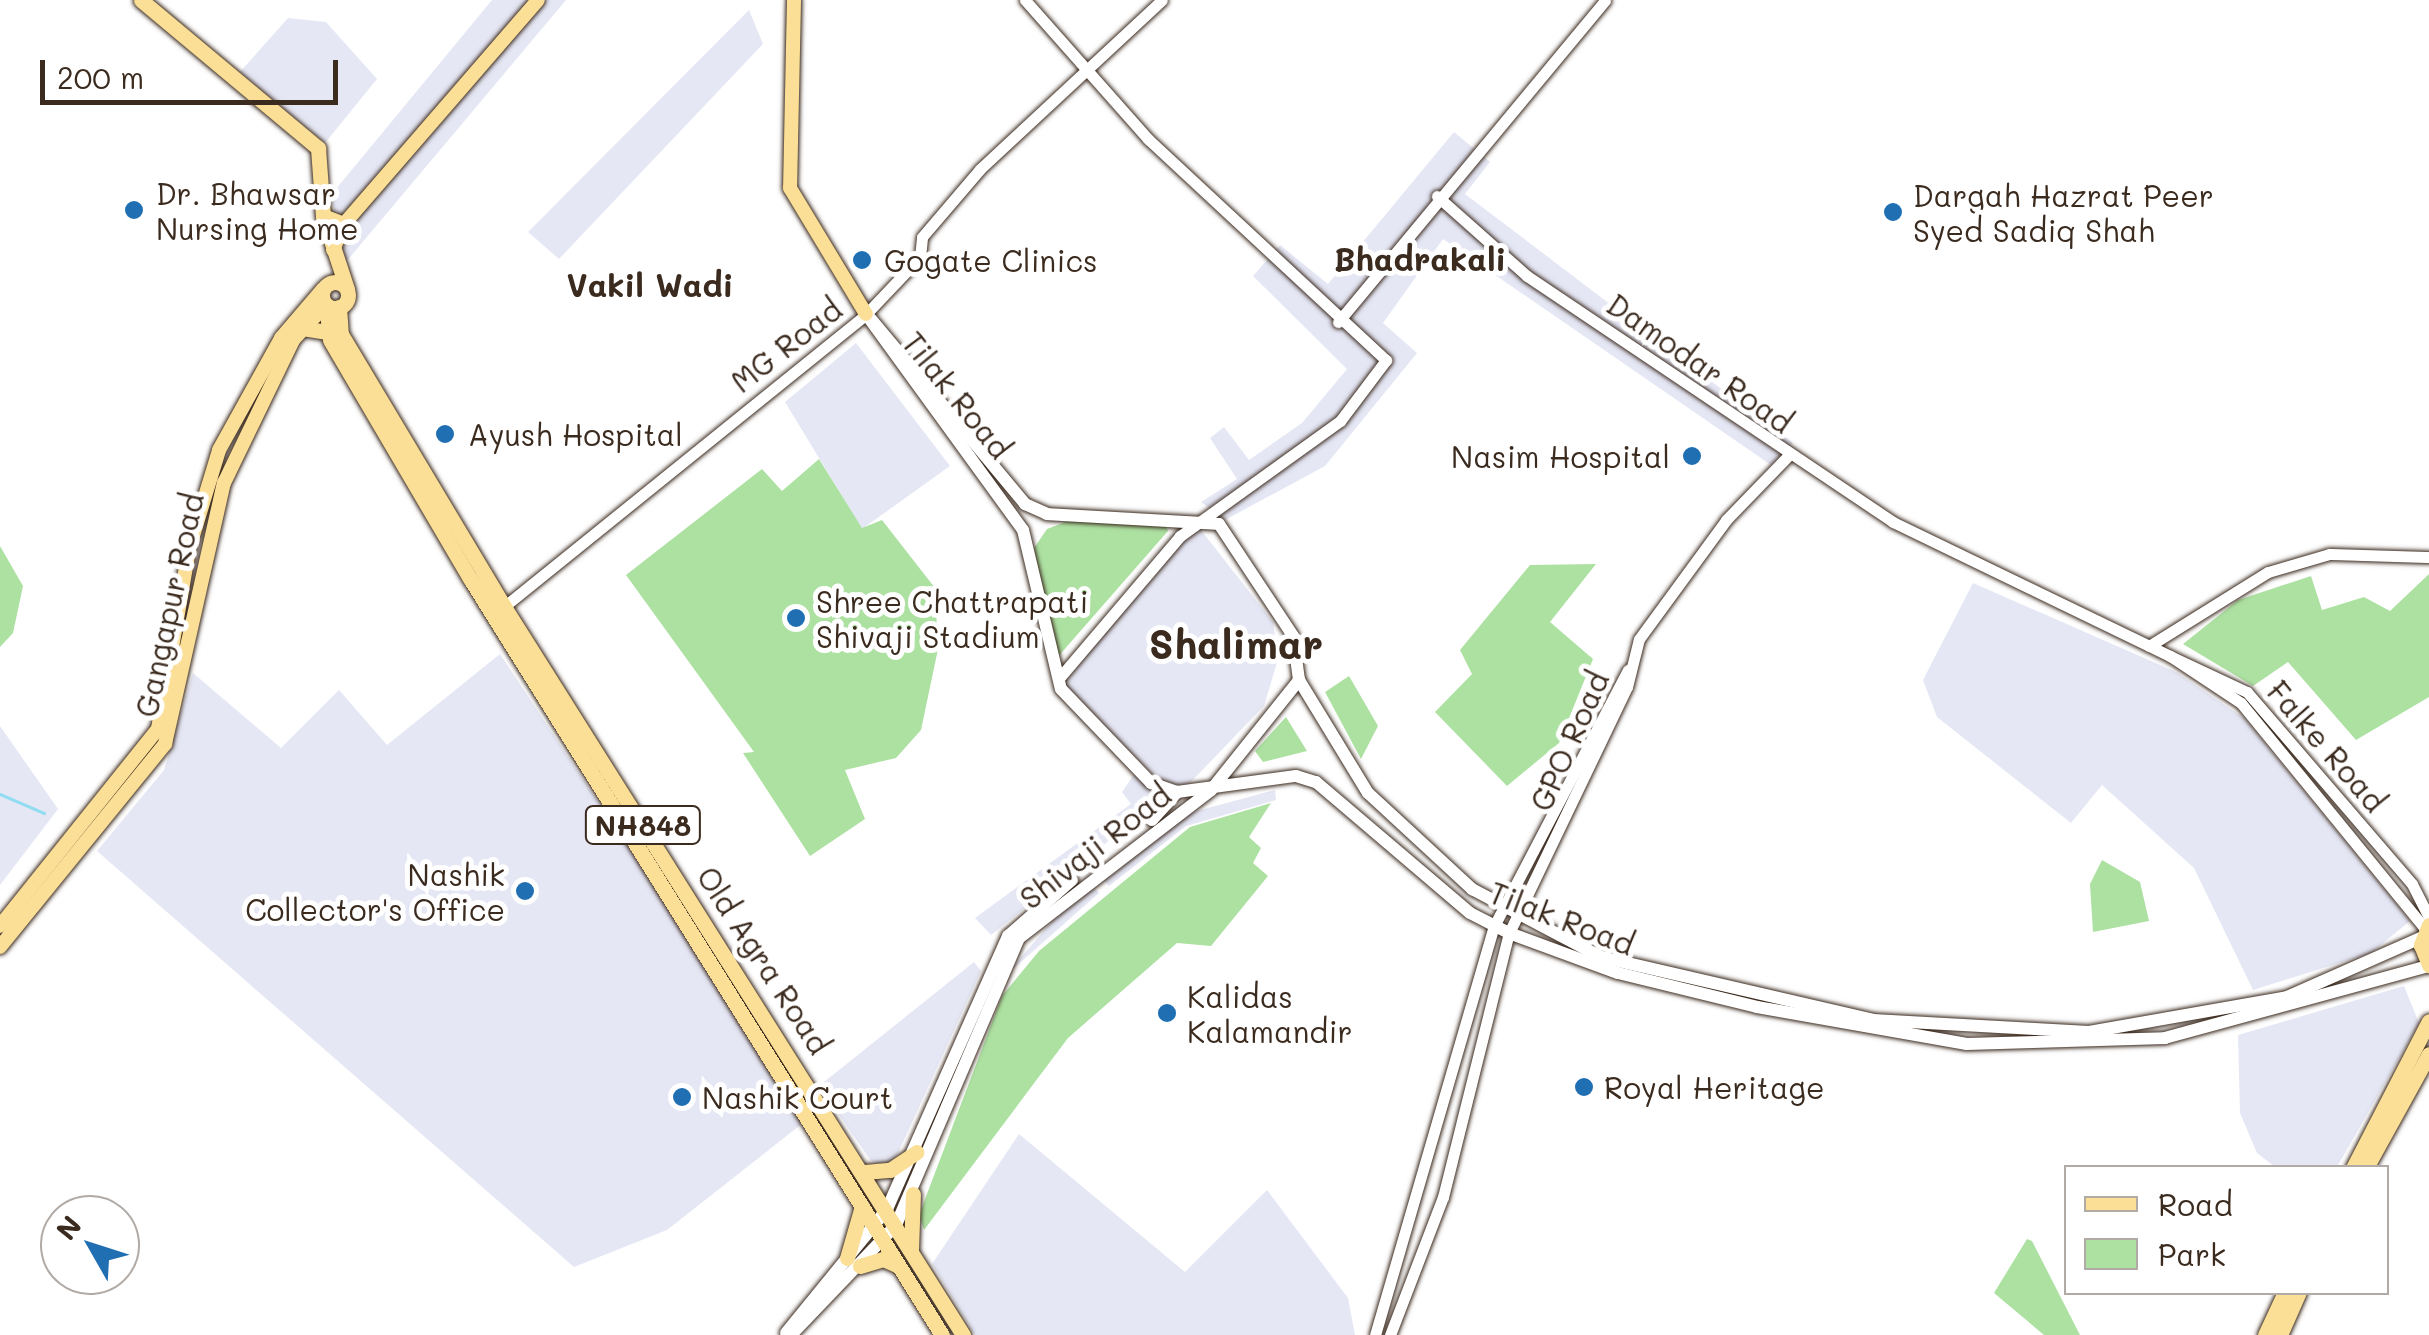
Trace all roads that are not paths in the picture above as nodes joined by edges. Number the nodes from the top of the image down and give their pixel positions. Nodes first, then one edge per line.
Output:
1 (141, 0) edge
2 (538, 0) edge
3 (794, 0) edge
4 (1025, 0) edge
5 (1162, 0) edge
6 (1605, 0) edge
7 (1083, 75) junction
8 (1438, 196) junction
9 (323, 216) junction
10 (344, 224) junction
11 (332, 256) junction
12 (347, 289) junction
13 (329, 300) junction
14 (866, 314) junction
15 (1338, 322) junction
16 (302, 328) junction
17 (328, 332) junction
18 (1789, 455) junction
19 (1047, 514) junction
20 (1202, 517) junction
21 (1025, 538) junction
22 (2429, 558) edge
23 (498, 611) junction
24 (2149, 646) junction
25 (2170, 656) joint
26 (1058, 678) junction
27 (1299, 680) junction
28 (1211, 790) junction
29 (1177, 792) junction
30 (1546, 840) junction
31 (1502, 908) junction
32 (1516, 916) junction
33 (0, 926) edge
34 (1494, 926) junction
35 (2426, 927) edge
36 (1509, 933) junction
37 (0, 947) edge
38 (2429, 965) edge
39 (2429, 1021) edge
40 (2429, 1054) edge
41 (1440, 1131) junction
42 (1458, 1132) junction
43 (917, 1152) junction
44 (2355, 1165) edge
45 (2368, 1165) edge
46 (865, 1172) junction
47 (858, 1192) junction
48 (913, 1194) junction
49 (887, 1209) junction
50 (896, 1225) junction
51 (877, 1226) junction
52 (886, 1242) junction
53 (912, 1252) junction
54 (853, 1262) junction
55 (900, 1266) junction
56 (2284, 1295) edge
57 (2298, 1295) edge
58 (1390, 1319) junction
59 (788, 1335) edge
60 (942, 1335) edge
61 (963, 1335) edge
62 (1375, 1335) edge
63 (1390, 1335) edge
64 (2265, 1335) edge
65 (2280, 1335) edge

1 - 9 highway, Old Agra Road / NH848
2 - 10 main road
3 - 14 main road, Tilak Road
4 - 7 street
5 - 7 street, MG Road
6 - 8 street
7 - 14 street, MG Road
7 - 15 street
8 - 15 street
8 - 18 street, Damodar Road
9 - 10 highway
9 - 11 highway, Old Agra Road / NH848
10 - 11 main road
11 - 12 highway, Old Agra Road / NH848
11 - 13 highway, Old Agra Road / NH848
12 - 13 highway, NH848
12 - 13 highway
13 - 16 main road, Gangapur Road
13 - 17 highway, Old Agra Road / NH848
13 - 23 highway, Old Agra Road / NH848
13 - 33 main road, Gangapur Road
14 - 19 main road, Tilak Road
14 - 21 main road, Tilak Road
14 - 23 street, MG Road
15 - 20 street
16 - 17 highway
16 - 37 main road, Gangapur Road
17 - 23 highway, Old Agra Road / NH848
18 - 24 street, Damodar Road
18 - 30 street, GPO Road
19 - 20 main road
19 - 21 main road
20 - 26 street
20 - 27 main road, Tilak Road
21 - 26 main road, Tilak Road
22 - 24 street
23 - 46 highway, Old Agra Road / NH848
23 - 47 highway, Old Agra Road / NH848
24 - 25 street, Damodar Road
25 - 35 street, Falke Road
26 - 29 main road, Tilak Road
27 - 28 main road, Shivaji Road
27 - 31 main road, Tilak Road
28 - 29 main road, Tilak Road
28 - 34 main road, Tilak Road
28 - 48 main road, Shivaji Road
29 - 43 main road, Shivaji Road
30 - 31 street, GPO Road
30 - 32 street, GPO Road
31 - 32 main road, Tilak Road
31 - 34 street, GPO Road
32 - 35 main road, Tilak Road
32 - 36 street, GPO Road
34 - 36 main road, Tilak Road
34 - 41 street, GPO Road
35 - 38 highway
36 - 38 main road, Tilak Road
36 - 42 street, GPO Road
39 - 44 highway
40 - 45 highway
41 - 42 street
41 - 58 street, GPO Road
42 - 58 street, GPO Road
43 - 46 highway
43 - 49 main road, Shivaji Road
46 - 49 highway, Old Agra Road / NH848
47 - 51 highway, Old Agra Road / NH848
47 - 54 highway
48 - 50 main road, Shivaji Road
48 - 53 highway
49 - 50 highway, Old Agra Road / NH848
49 - 51 main road, Shivaji Road
50 - 52 main road, Shivaji Road
50 - 53 highway, Old Agra Road / NH848
51 - 52 highway, Old Agra Road / NH848
51 - 54 main road, Shivaji Road
52 - 54 main road, Shivaji Road
52 - 55 highway, Old Agra Road / NH848
53 - 61 highway, Old Agra Road / NH848
54 - 55 highway
54 - 59 main road
55 - 60 highway, Old Agra Road / NH848
56 - 64 highway
57 - 65 highway
58 - 62 street
58 - 63 street

